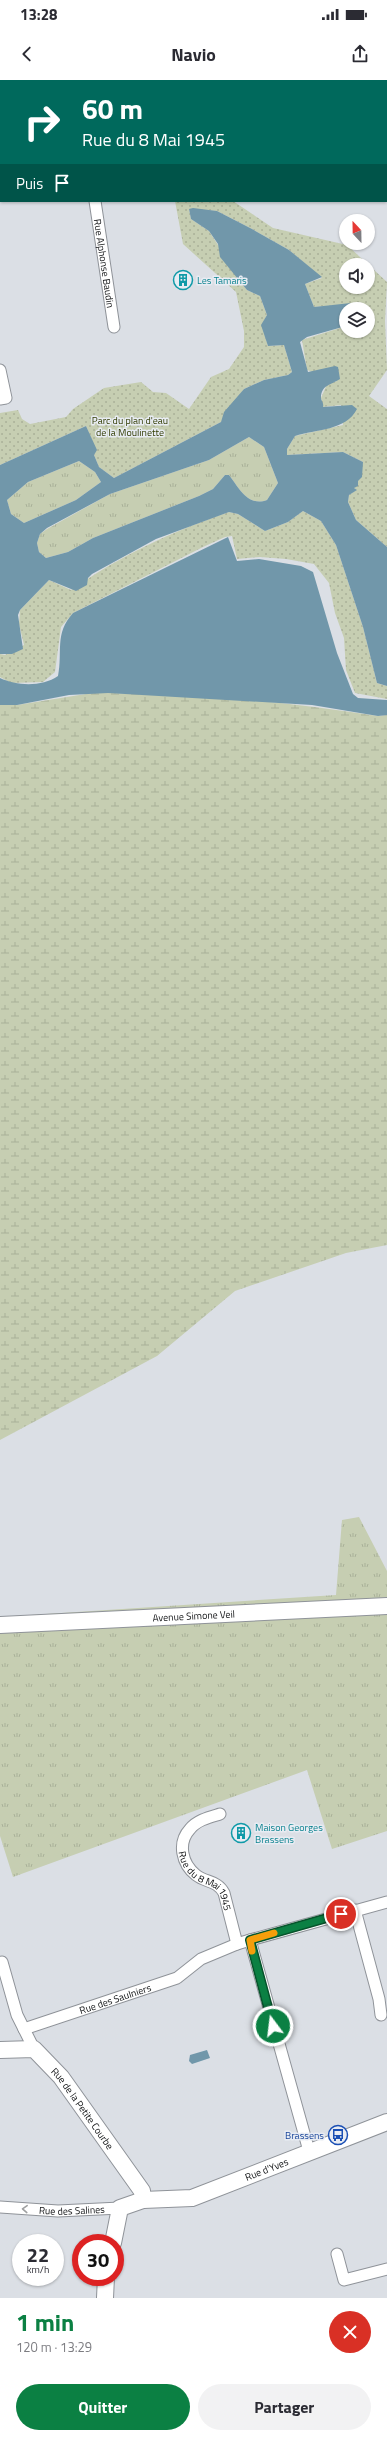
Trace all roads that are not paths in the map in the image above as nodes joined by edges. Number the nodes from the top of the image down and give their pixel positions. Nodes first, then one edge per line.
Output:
1 (95, 202) edge
2 (114, 327) dead end
3 (0, 370) edge
4 (0, 400) edge
5 (387, 1606) edge
6 (0, 1625) edge
7 (220, 1814) dead end
8 (387, 1902) edge
9 (355, 1910) junction
10 (250, 1940) junction
11 (237, 1944) junction
12 (2, 1962) dead end
13 (381, 2015) dead end
14 (24, 2029) junction
15 (34, 2049) junction
16 (0, 2050) edge
17 (387, 2122) edge
18 (309, 2151) junction
19 (143, 2200) junction
20 (0, 2207) edge
21 (120, 2208) junction
22 (115, 2234) edge
23 (337, 2254) dead end
24 (387, 2269) edge
25 (106, 2286) edge
26 (105, 2298) edge

1 - 2 street, Rue Alphonse Baudin
3 - 4 street
5 - 6 street, Avenue Simone Veil
7 - 11 street, Rue du 8 Mai 1945
8 - 9 street
9 - 10 street
9 - 13 street
10 - 11 street
10 - 18 street
11 - 14 street, Rue des Saulniers
12 - 14 street
14 - 15 street
15 - 16 street
15 - 19 street, Rue de la Petite Courbe
17 - 18 street, Rue d'Yves
18 - 19 street, Rue d'Yves
19 - 21 street, Rue des Salines
21 -> 20 street, Rue des Salines
21 - 22 street
23 - 24 street
25 - 26 street

